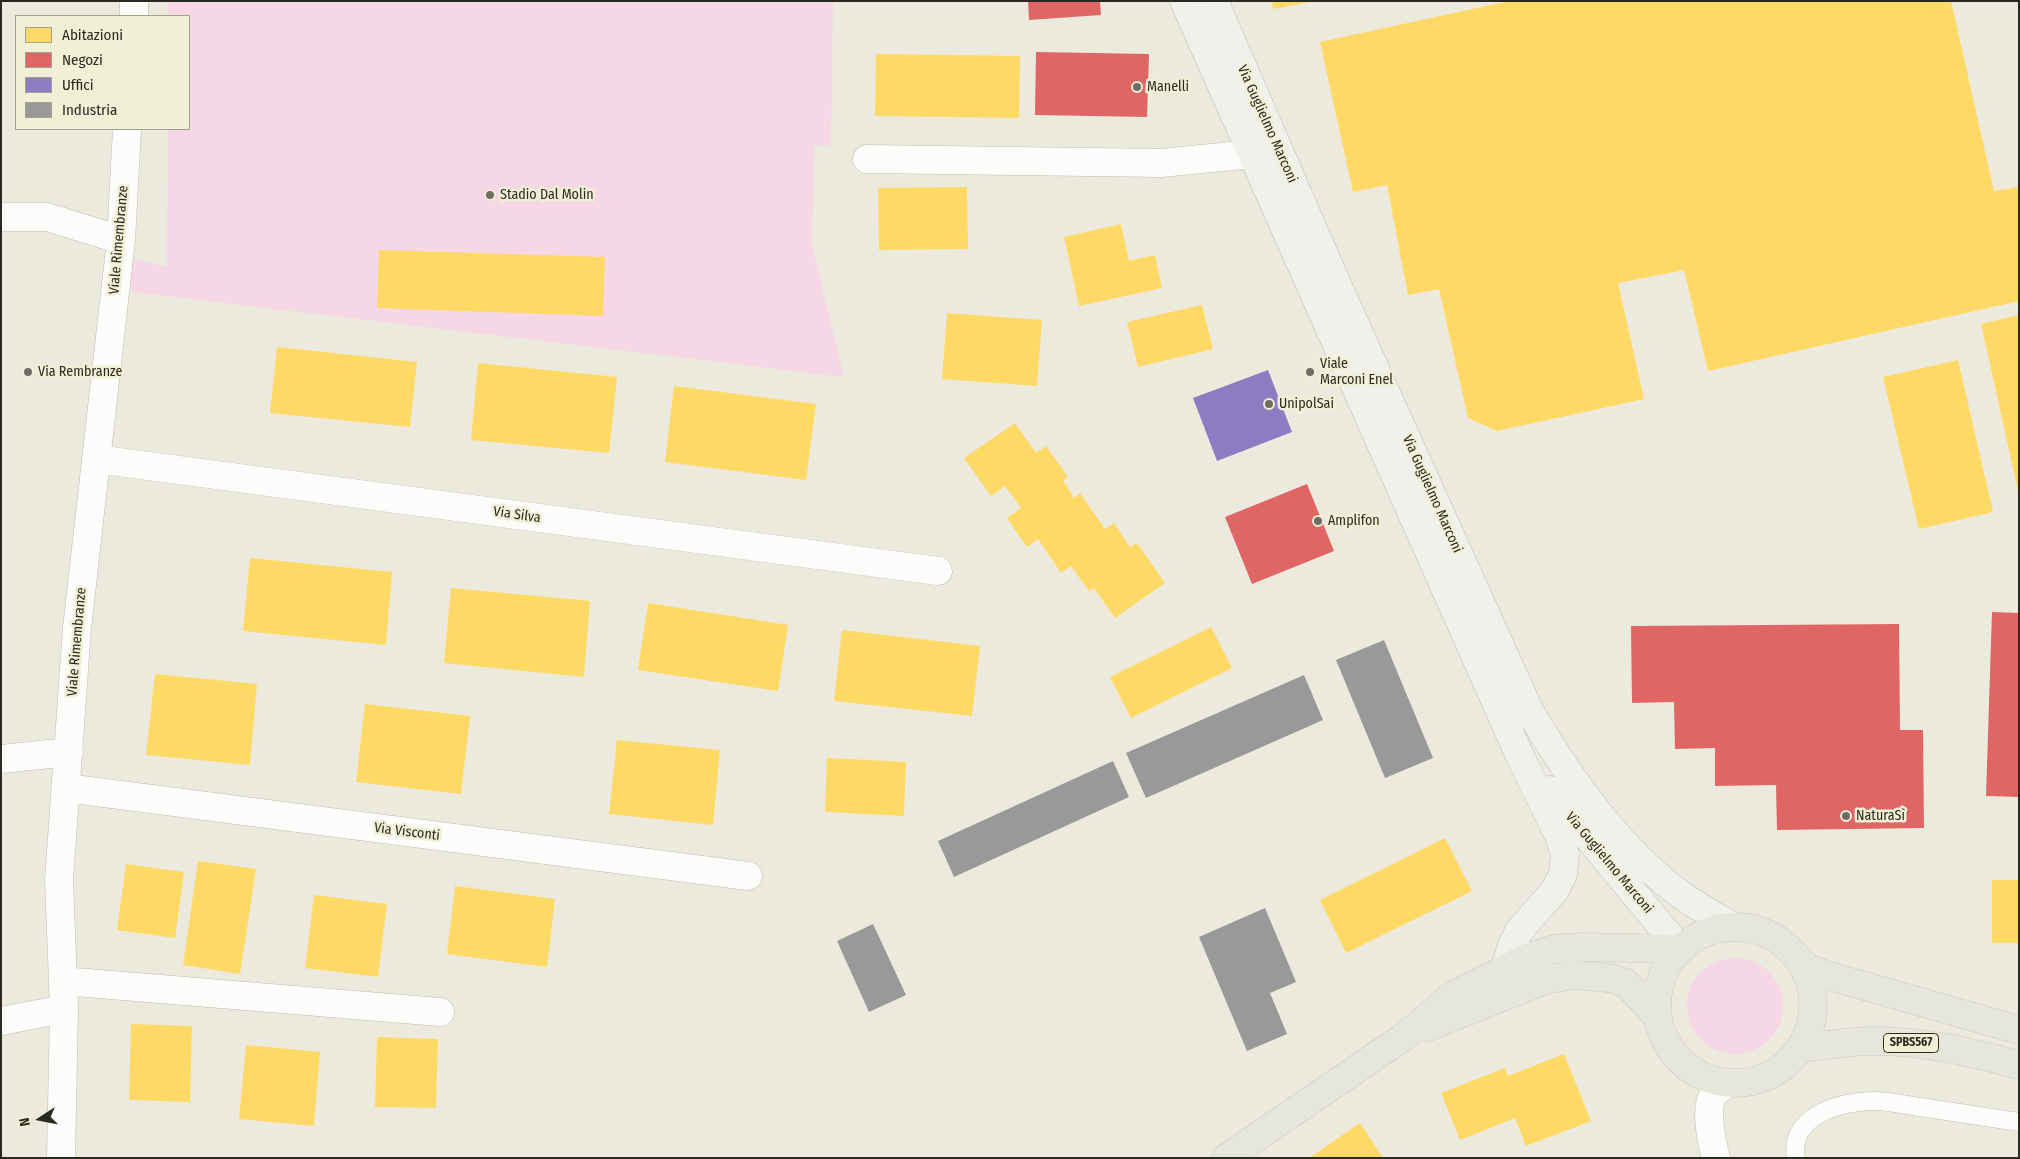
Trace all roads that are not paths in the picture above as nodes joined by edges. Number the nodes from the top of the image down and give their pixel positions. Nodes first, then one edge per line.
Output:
1 (134, 1) edge
2 (1184, 1) edge
3 (1214, 1) edge
4 (134, 15) edge
5 (127, 130) edge
6 (1252, 154) junction
7 (867, 159) dead end
8 (1, 217) edge
9 (120, 240) junction
10 (96, 459) junction
11 (938, 571) dead end
12 (69, 752) junction
13 (1519, 754) junction
14 (1, 759) edge
15 (66, 788) junction
16 (748, 876) dead end
17 (1733, 927) junction
18 (1680, 949) junction
19 (1794, 954) junction
20 (1505, 968) junction
21 (63, 980) junction
22 (64, 1009) junction
23 (440, 1012) dead end
24 (1657, 1016) junction
25 (1, 1021) edge
26 (2019, 1030) edge
27 (1405, 1036) junction
28 (1800, 1048) junction
29 (2019, 1064) edge
30 (1727, 1083) junction
31 (2019, 1122) edge
32 (61, 1158) edge
33 (1226, 1158) edge
34 (1716, 1158) edge
35 (1796, 1158) edge

1 - 4 street
2 - 6 main road, Via Guglielmo Marconi
3 - 17 main road, Via Guglielmo Marconi
5 - 9 street, Viale Rimembranze
6 - 7 street
6 - 13 main road, Via Guglielmo Marconi
8 - 9 street
9 - 10 street, Viale Rimembranze
10 - 11 street, Via Silva
10 - 12 street, Viale Rimembranze
12 - 14 street
12 - 15 street, Viale Rimembranze
13 - 18 main road, Via Guglielmo Marconi
13 - 20 main road, Via Guglielmo Marconi
15 - 16 street, Via Visconti
15 - 21 street, Viale Rimembranze
17 - 18 main road, Via Guglielmo Marconi
17 - 19 main road, Via Guglielmo Marconi
18 - 20 main road
18 - 24 main road, Via Guglielmo Marconi
19 - 26 main road
19 - 28 main road, Via Guglielmo Marconi
20 - 27 main road
21 - 22 street, Viale Rimembranze
21 - 23 street
22 - 25 street
22 - 32 street, Viale Rimembranze
24 - 27 main road
24 - 30 main road, Via Guglielmo Marconi
27 - 33 main road
28 - 29 main road, SPBS567
28 - 30 main road, Via Guglielmo Marconi
30 - 34 street
31 - 35 lane

